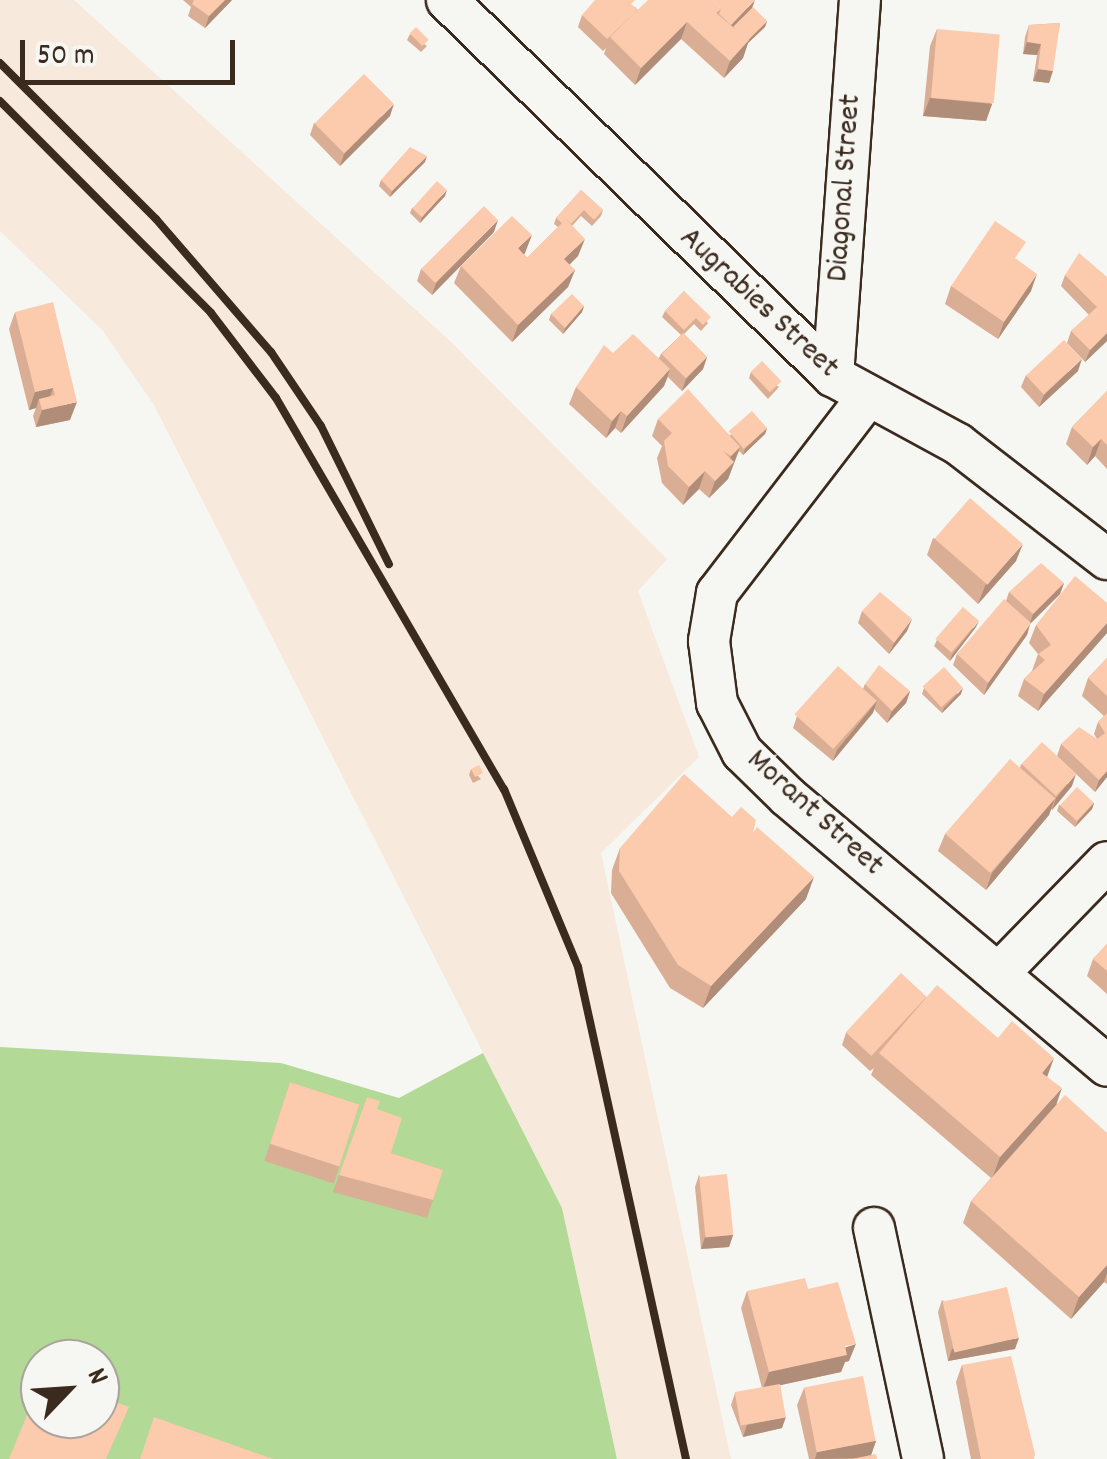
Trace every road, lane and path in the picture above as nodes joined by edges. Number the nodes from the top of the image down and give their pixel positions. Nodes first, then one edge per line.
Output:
1 (447, 0) edge
2 (860, 0) edge
3 (834, 376) junction
4 (866, 399) junction
5 (1107, 559) edge
6 (1107, 862) edge
7 (998, 974) junction
8 (1107, 1066) edge
9 (874, 1228) dead end
10 (924, 1459) edge

1 - 3 street, Augrabies Street
2 - 3 street, Diagonal Street
3 - 4 street, Augrabies Street
4 - 5 street, Augrabies Street
4 - 7 street, Morant Street
6 - 7 street
7 - 8 street, Morant Street
9 - 10 street

